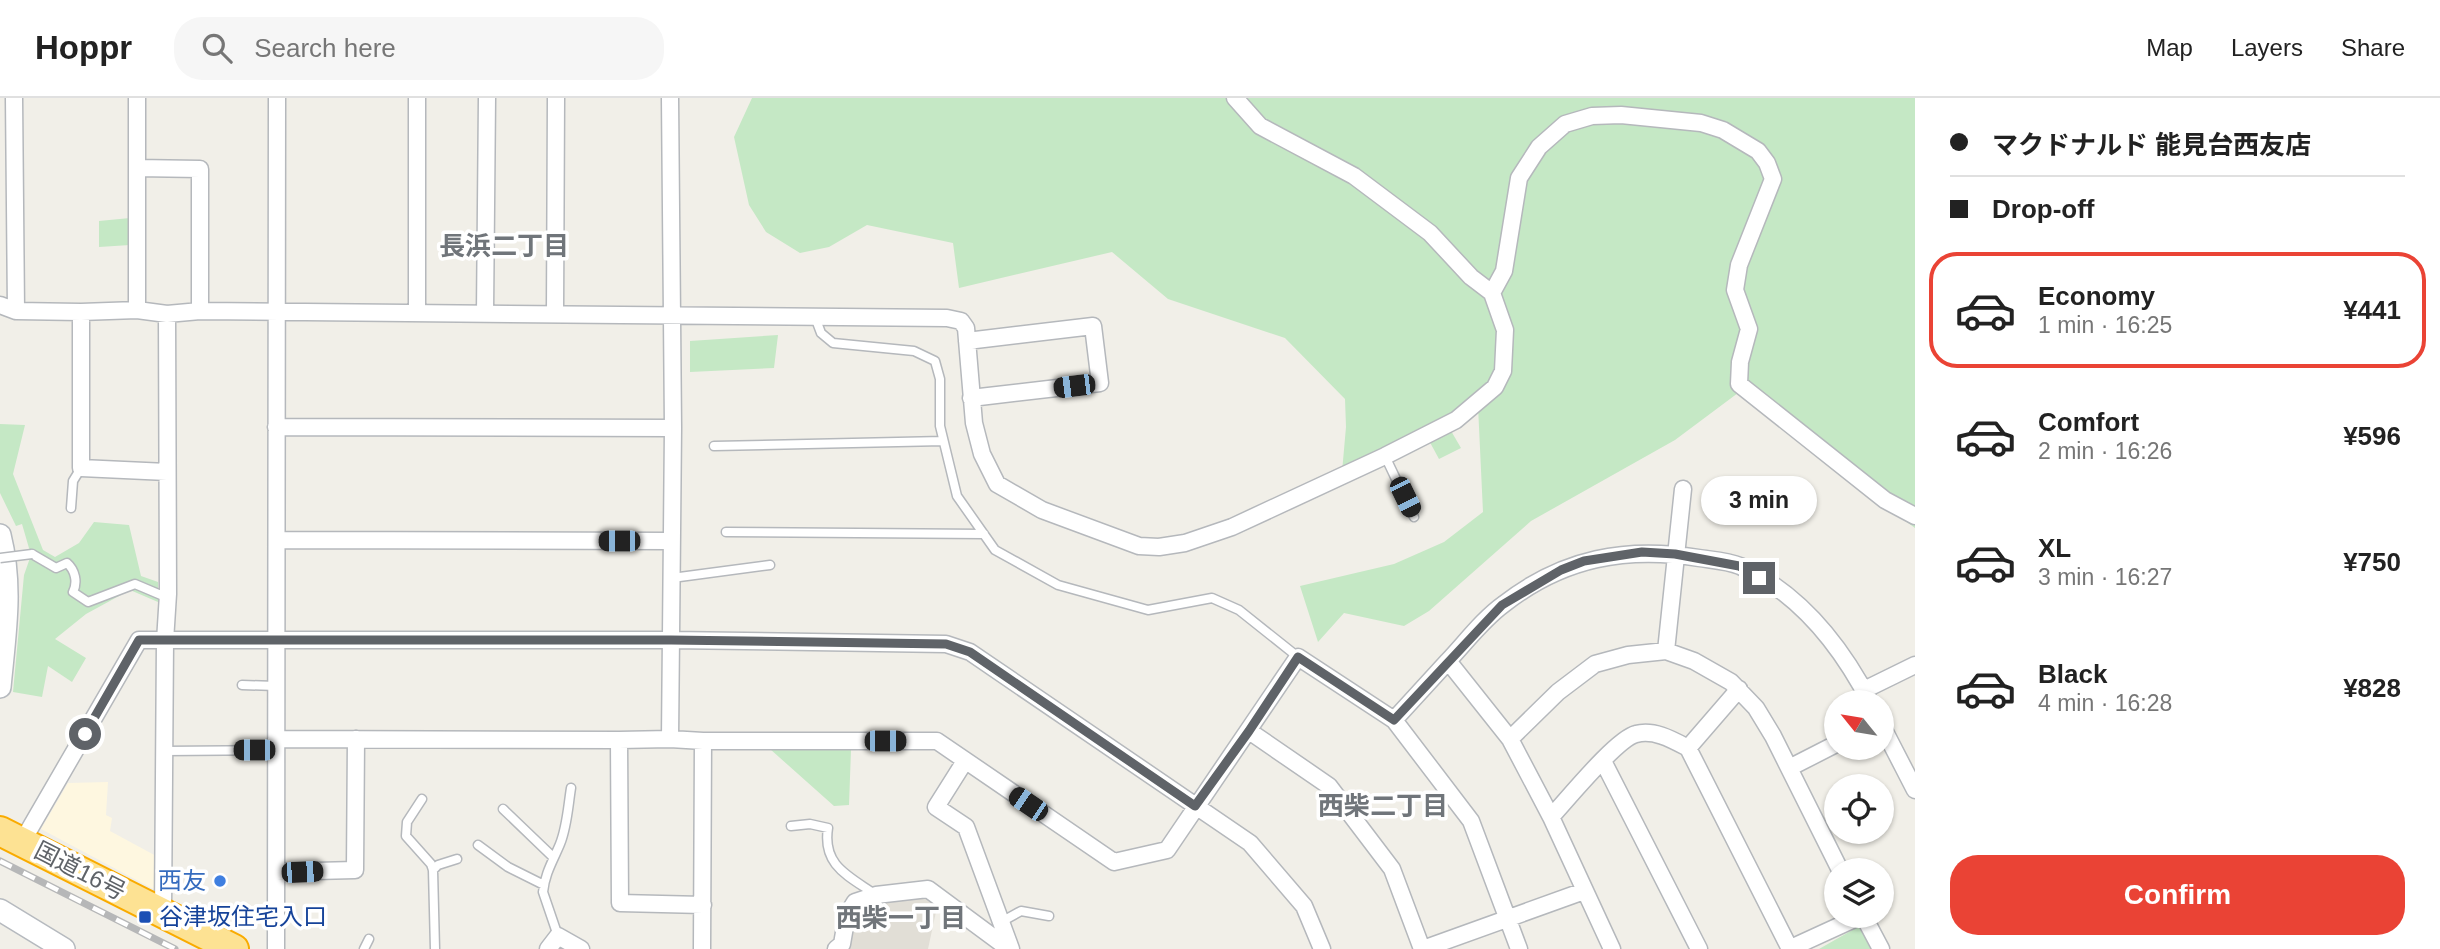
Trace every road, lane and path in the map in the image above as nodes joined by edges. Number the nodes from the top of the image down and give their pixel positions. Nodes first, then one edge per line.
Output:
1 (15, 98) edge
2 (137, 98) edge
3 (277, 98) edge
4 (417, 98) edge
5 (486, 98) edge
6 (556, 98) edge
7 (670, 98) edge
8 (1236, 98) edge
9 (137, 168) junction
10 (1492, 293) junction
11 (8, 308) edge
12 (137, 310) junction
13 (200, 311) junction
14 (82, 312) junction
15 (277, 312) junction
16 (417, 313) junction
17 (485, 313) junction
18 (555, 313) junction
19 (167, 314) junction
20 (671, 315) junction
21 (815, 316) junction
22 (967, 341) junction
23 (971, 398) junction
24 (276, 426) junction
25 (673, 428) junction
26 (943, 442) junction
27 (714, 446) dead end
28 (1385, 456) junction
29 (81, 468) junction
30 (167, 472) junction
31 (1683, 489) dead end
32 (71, 508) dead end
33 (1915, 516) edge
34 (1414, 517) dead end
35 (726, 532) dead end
36 (984, 534) junction
37 (0, 535) edge
38 (276, 540) junction
39 (671, 541) junction
40 (1675, 554) junction
41 (0, 558) edge
42 (770, 565) dead end
43 (673, 578) junction
44 (168, 594) junction
45 (276, 640) junction
46 (671, 640) junction
47 (165, 641) junction
48 (1666, 651) junction
49 (1298, 657) junction
50 (1448, 661) junction
51 (1915, 665) edge
52 (242, 685) dead end
53 (276, 686) junction
54 (0, 687) edge
55 (1739, 690) junction
56 (1863, 690) edge
57 (1876, 690) edge
58 (1394, 720) junction
59 (1249, 731) junction
60 (670, 738) junction
61 (356, 739) junction
62 (1510, 739) junction
63 (619, 740) junction
64 (703, 741) junction
65 (276, 744) junction
66 (1688, 748) junction
67 (1894, 749) edge
68 (1824, 750) edge
69 (164, 751) junction
70 (965, 761) junction
71 (1603, 761) junction
72 (1789, 768) junction
73 (571, 788) dead end
74 (1915, 790) edge
75 (422, 799) dead end
76 (1195, 806) junction
77 (503, 809) dead end
78 (1551, 817) junction
79 (791, 826) dead end
80 (11, 836) edge
81 (478, 845) dead end
82 (553, 857) junction
83 (1834, 858) edge
84 (457, 859) dead end
85 (433, 870) junction
86 (276, 872) junction
87 (544, 886) junction
88 (1584, 891) junction
89 (876, 895) junction
90 (703, 905) junction
91 (0, 910) edge
92 (163, 913) junction
93 (1049, 916) dead end
94 (1508, 918) junction
95 (1001, 922) junction
96 (1835, 928) edge
97 (1870, 928) edge
98 (369, 939) dead end
99 (553, 943) edge
100 (64, 949) edge
101 (234, 949) edge
102 (276, 949) edge
103 (364, 949) edge
104 (435, 949) edge
105 (581, 949) edge
106 (702, 949) edge
107 (836, 949) edge
108 (1010, 949) edge
109 (1322, 949) edge
110 (1423, 949) edge
111 (1520, 949) edge
112 (1612, 949) edge
113 (1699, 949) edge
114 (1790, 949) edge
115 (1881, 949) edge

1 - 11 street
2 - 9 street
3 - 15 street
4 - 16 street
5 - 17 street
6 - 18 street
7 - 20 street
8 - 10 street
9 - 12 street
9 - 13 street
10 - 28 street
10 - 33 street
11 - 14 street
12 - 14 street
12 - 19 street
13 - 15 street
13 - 19 street
14 - 29 street
15 - 16 street
15 - 24 street
16 - 17 street
17 - 18 street
18 - 20 street
19 - 30 street
20 - 21 street
20 - 25 street
21 - 22 street
21 - 26 lane
22 - 23 street
22 - 23 street
23 - 28 street
24 - 25 street
24 - 38 street
25 - 39 street
26 - 27 lane
26 - 36 lane
28 - 34 lane
29 - 30 street
29 - 32 lane
30 - 44 street
31 - 40 street
35 - 36 lane
36 - 49 lane
37 - 54 street
38 - 39 street
38 - 45 street
39 - 43 street
40 - 48 street
40 - 50 street
40 - 56 street
41 - 44 lane, bridge
42 - 43 lane
43 - 46 street
44 - 47 street
45 - 46 street
45 - 47 street
45 - 53 street
46 - 60 street
46 - 76 street
47 - 69 street
47 - 80 street
48 - 55 street
48 - 62 street
49 - 58 street
49 - 59 street
50 - 58 street
50 - 62 street
51 - 57 street
52 - 53 lane
53 - 65 street
55 - 66 street
55 - 72 street
58 - 94 street
59 - 76 street
59 - 110 street
60 - 63 street
60 - 64 street
61 - 63 street
61 - 65 street
61 - 86 street
62 - 78 street
63 - 90 street
64 - 70 street
64 - 90 street
65 - 69 lane
65 - 86 street
66 - 71 street
66 - 114 street
67 - 74 street
68 - 72 street
69 - 92 street
70 - 76 street
70 - 95 street
71 - 78 street
71 - 113 street
72 - 83 street
73 - 82 lane
75 - 85 lane
76 - 109 street
77 - 82 lane
78 - 88 street
79 - 89 lane
80 - 92 highway, 国道16号
81 - 87 lane
82 - 87 lane
84 - 85 lane
85 - 104 lane
86 - 102 street
87 - 99 lane
88 - 94 street
88 - 112 street
89 - 107 street
89 - 108 street
90 - 106 street
91 - 100 street
92 - 101 highway, 国道16号
93 - 95 lane
94 - 110 street
94 - 111 street
95 - 108 street
96 - 114 street
97 - 115 street
98 - 103 lane
99 - 105 street

